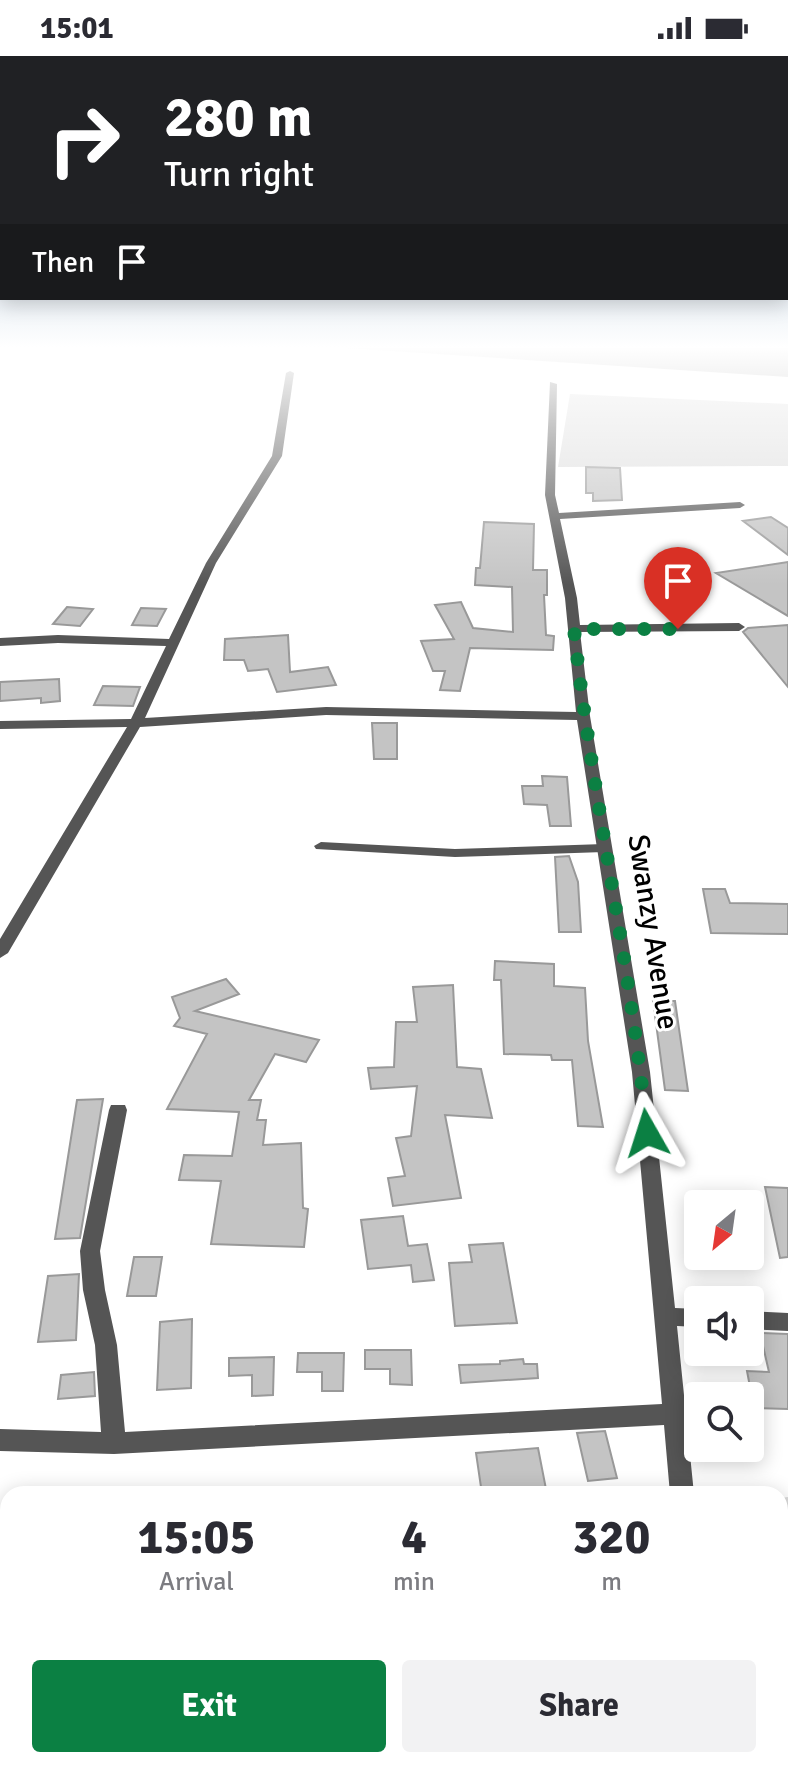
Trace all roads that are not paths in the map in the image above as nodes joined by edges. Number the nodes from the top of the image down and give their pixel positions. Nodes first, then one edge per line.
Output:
1 (282, 425) edge
2 (552, 425) edge
3 (740, 505) dead end
4 (554, 516) junction
5 (739, 627) dead end
6 (574, 629) junction
7 (0, 642) edge
8 (173, 643) junction
9 (583, 716) junction
10 (136, 723) junction
11 (0, 725) edge
12 (321, 846) dead end
13 (604, 848) junction
14 (2, 947) edge
15 (118, 1110) dead end
16 (665, 1316) junction
17 (684, 1317) edge
18 (764, 1321) edge
19 (788, 1322) edge
20 (675, 1414) junction
21 (0, 1440) edge
22 (114, 1443) junction
23 (681, 1486) edge

1 - 8 street
2 - 4 street, Swanzy Avenue
3 - 4 street
4 - 6 street, Swanzy Avenue
5 - 6 street
6 - 9 street, Swanzy Avenue
7 - 8 street
8 - 10 street
9 - 10 street
9 - 13 street, Swanzy Avenue
10 - 11 street
10 - 14 street
12 - 13 lane
13 - 16 street, Swanzy Avenue
15 - 22 street
16 - 17 street
16 - 20 street, Swanzy Avenue
18 - 19 street
20 - 22 street
20 - 23 street, Swanzy Avenue
21 - 22 street

